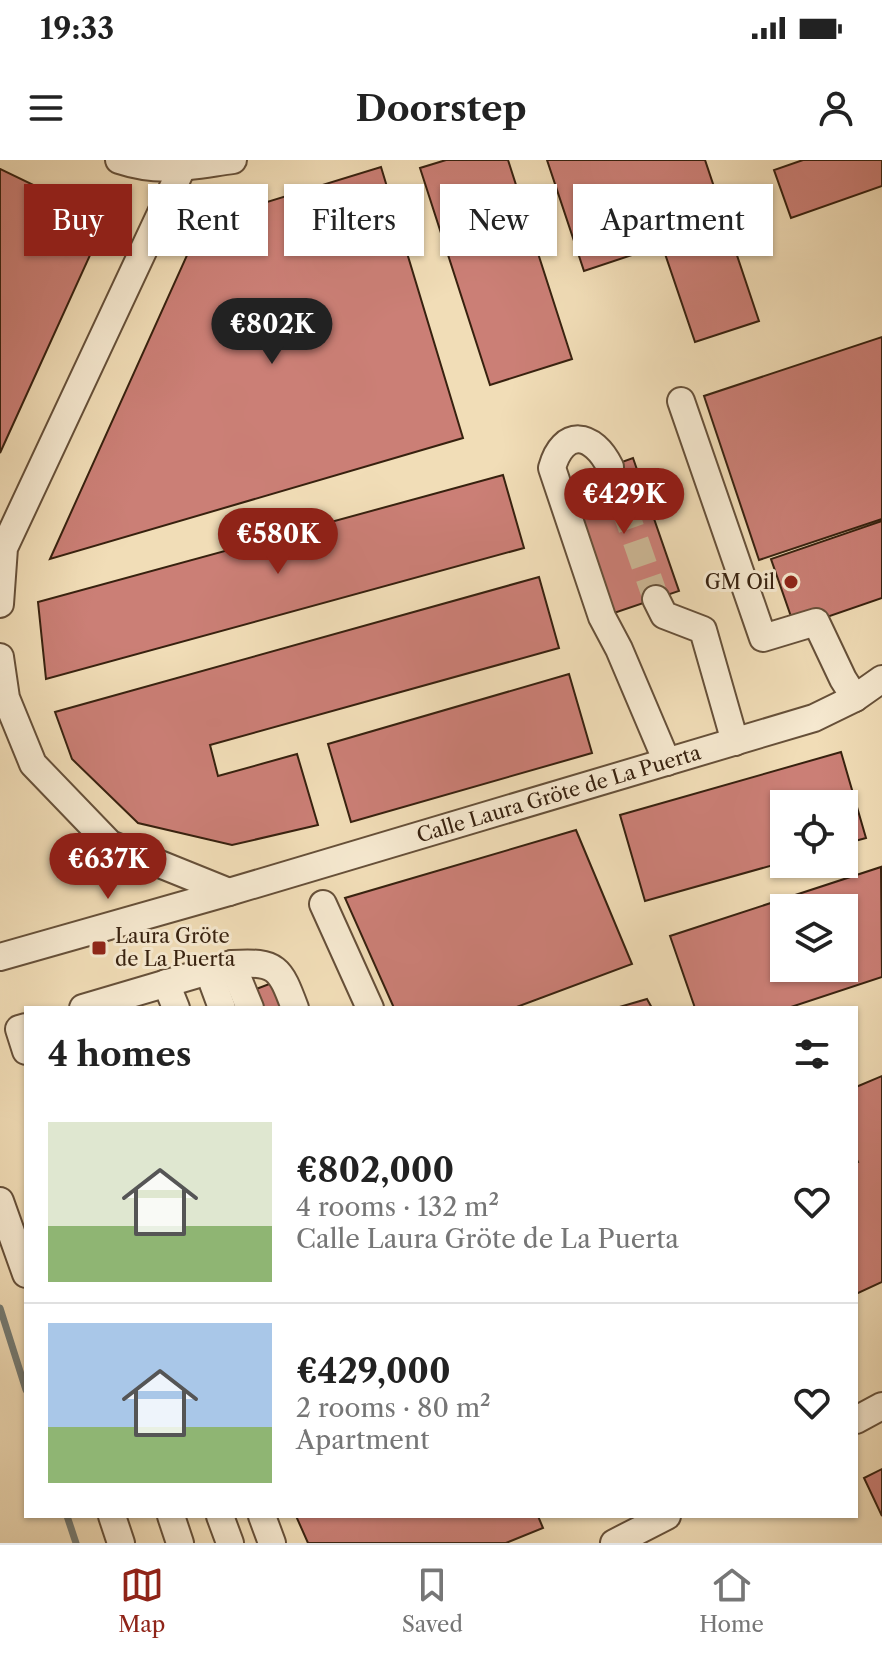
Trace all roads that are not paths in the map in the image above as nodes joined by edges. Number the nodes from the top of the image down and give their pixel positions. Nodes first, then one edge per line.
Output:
1 (119, 160) edge
2 (233, 160) edge
3 (187, 165) edge
4 (681, 401) dead end
5 (610, 467) tunnel mouth
6 (2, 548) edge
7 (656, 599) tunnel mouth
8 (0, 604) edge
9 (0, 657) edge
10 (882, 679) edge
11 (855, 698) junction
12 (735, 742) junction
13 (667, 762) junction
14 (229, 892) junction
15 (323, 904) dead end
16 (0, 957) edge
17 (220, 967) junction
18 (166, 983) junction
19 (130, 1001) edge
20 (93, 1006) edge
21 (175, 1006) edge
22 (222, 1006) edge
23 (249, 1006) edge
24 (294, 1006) edge
25 (369, 1006) edge
26 (24, 1028) edge
27 (24, 1045) edge
28 (0, 1201) edge
29 (24, 1268) edge
30 (882, 1406) edge
31 (858, 1419) edge
32 (113, 1518) edge
33 (172, 1518) edge
34 (221, 1518) edge
35 (263, 1518) edge
36 (663, 1518) edge
37 (121, 1543) edge
38 (180, 1543) edge
39 (230, 1543) edge
40 (272, 1543) edge
41 (614, 1543) edge

1 - 3 street
2 - 3 street
3 - 6 street
4 - 11 street
5 - 13 street
6 - 8 street
7 - 12 street
9 - 14 street
10 - 11 street, Calle Laura Gröte de La Puerta
11 - 12 street, Calle Laura Gröte de La Puerta
12 - 13 street, Calle Laura Gröte de La Puerta
13 - 14 street, Calle Laura Gröte de La Puerta
14 - 16 street, Calle Laura Gröte de La Puerta
15 - 25 street
17 - 18 street
17 - 22 street
17 - 23 street
17 - 24 street
18 - 19 street
18 - 21 street
19 - 20 street
26 - 27 street
28 - 29 street
30 - 31 street
32 - 37 street
33 - 38 street
34 - 39 street
35 - 40 street
36 - 41 street

